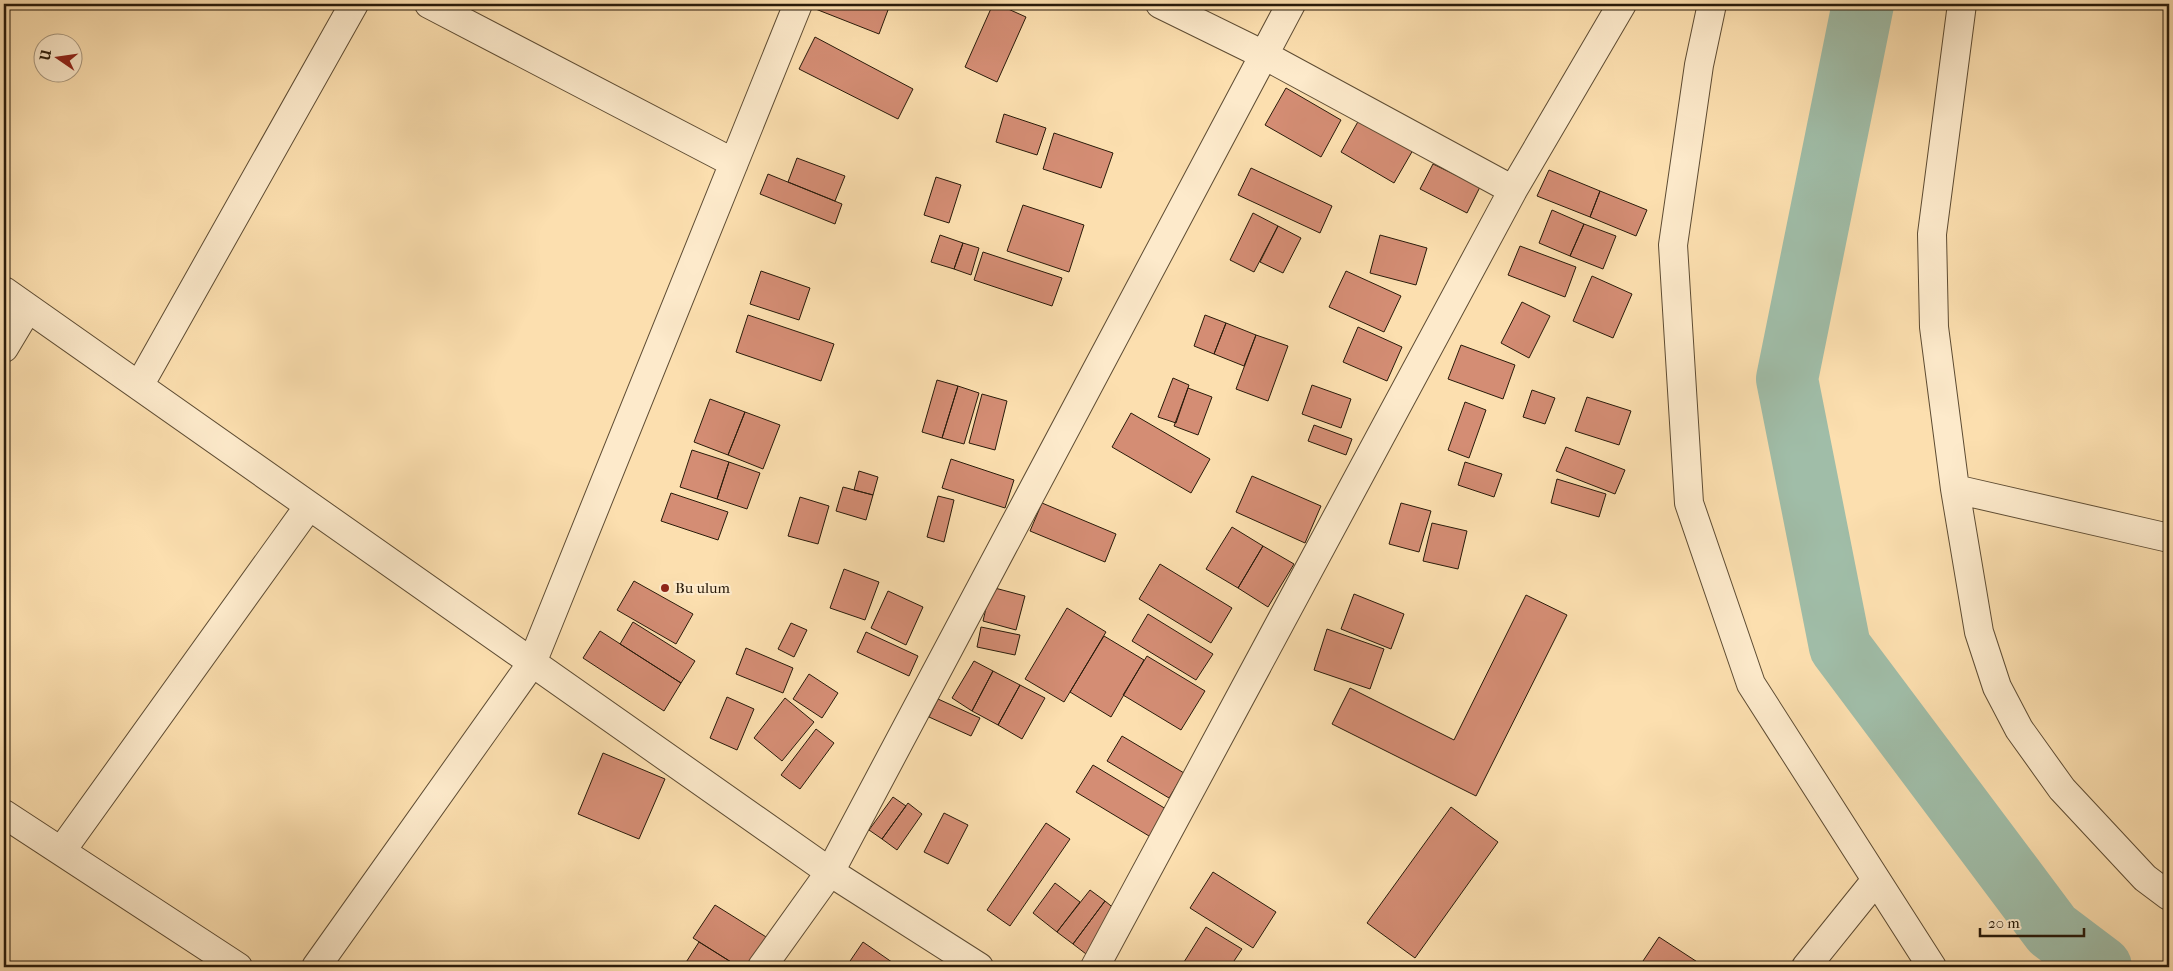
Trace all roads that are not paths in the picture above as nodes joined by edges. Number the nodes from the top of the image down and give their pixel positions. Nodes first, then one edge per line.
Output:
1 (354, 4) edge
2 (429, 4) edge
3 (798, 4) edge
4 (1160, 4) edge
5 (1291, 4) edge
6 (1622, 4) edge
7 (1712, 4) edge
8 (1962, 4) edge
9 (1264, 55) junction
10 (734, 164) junction
11 (1513, 190) junction
12 (4, 291) edge
13 (28, 308) junction
14 (4, 348) edge
15 (139, 386) junction
16 (1955, 489) junction
17 (309, 506) junction
18 (2169, 538) edge
19 (532, 663) junction
20 (4, 814) edge
21 (62, 850) junction
22 (830, 872) junction
23 (1876, 880) junction
24 (2169, 896) edge
25 (238, 967) edge
26 (316, 967) edge
27 (762, 967) edge
28 (979, 967) edge
29 (1094, 967) edge
30 (1806, 967) edge
31 (1932, 967) edge

1 - 15 street
2 - 10 street
3 - 10 street
4 - 9 street
5 - 9 street
6 - 11 street
7 - 23 street
8 - 16 street
9 - 11 street
9 - 22 street
10 - 19 street
11 - 29 street
12 - 13 street
13 - 14 street
13 - 15 street
15 - 17 street
16 - 18 street
16 - 24 street
17 - 19 street
17 - 21 street
19 - 22 street
19 - 26 street
20 - 21 street
21 - 25 street
22 - 27 street
22 - 28 street
23 - 30 street
23 - 31 street

